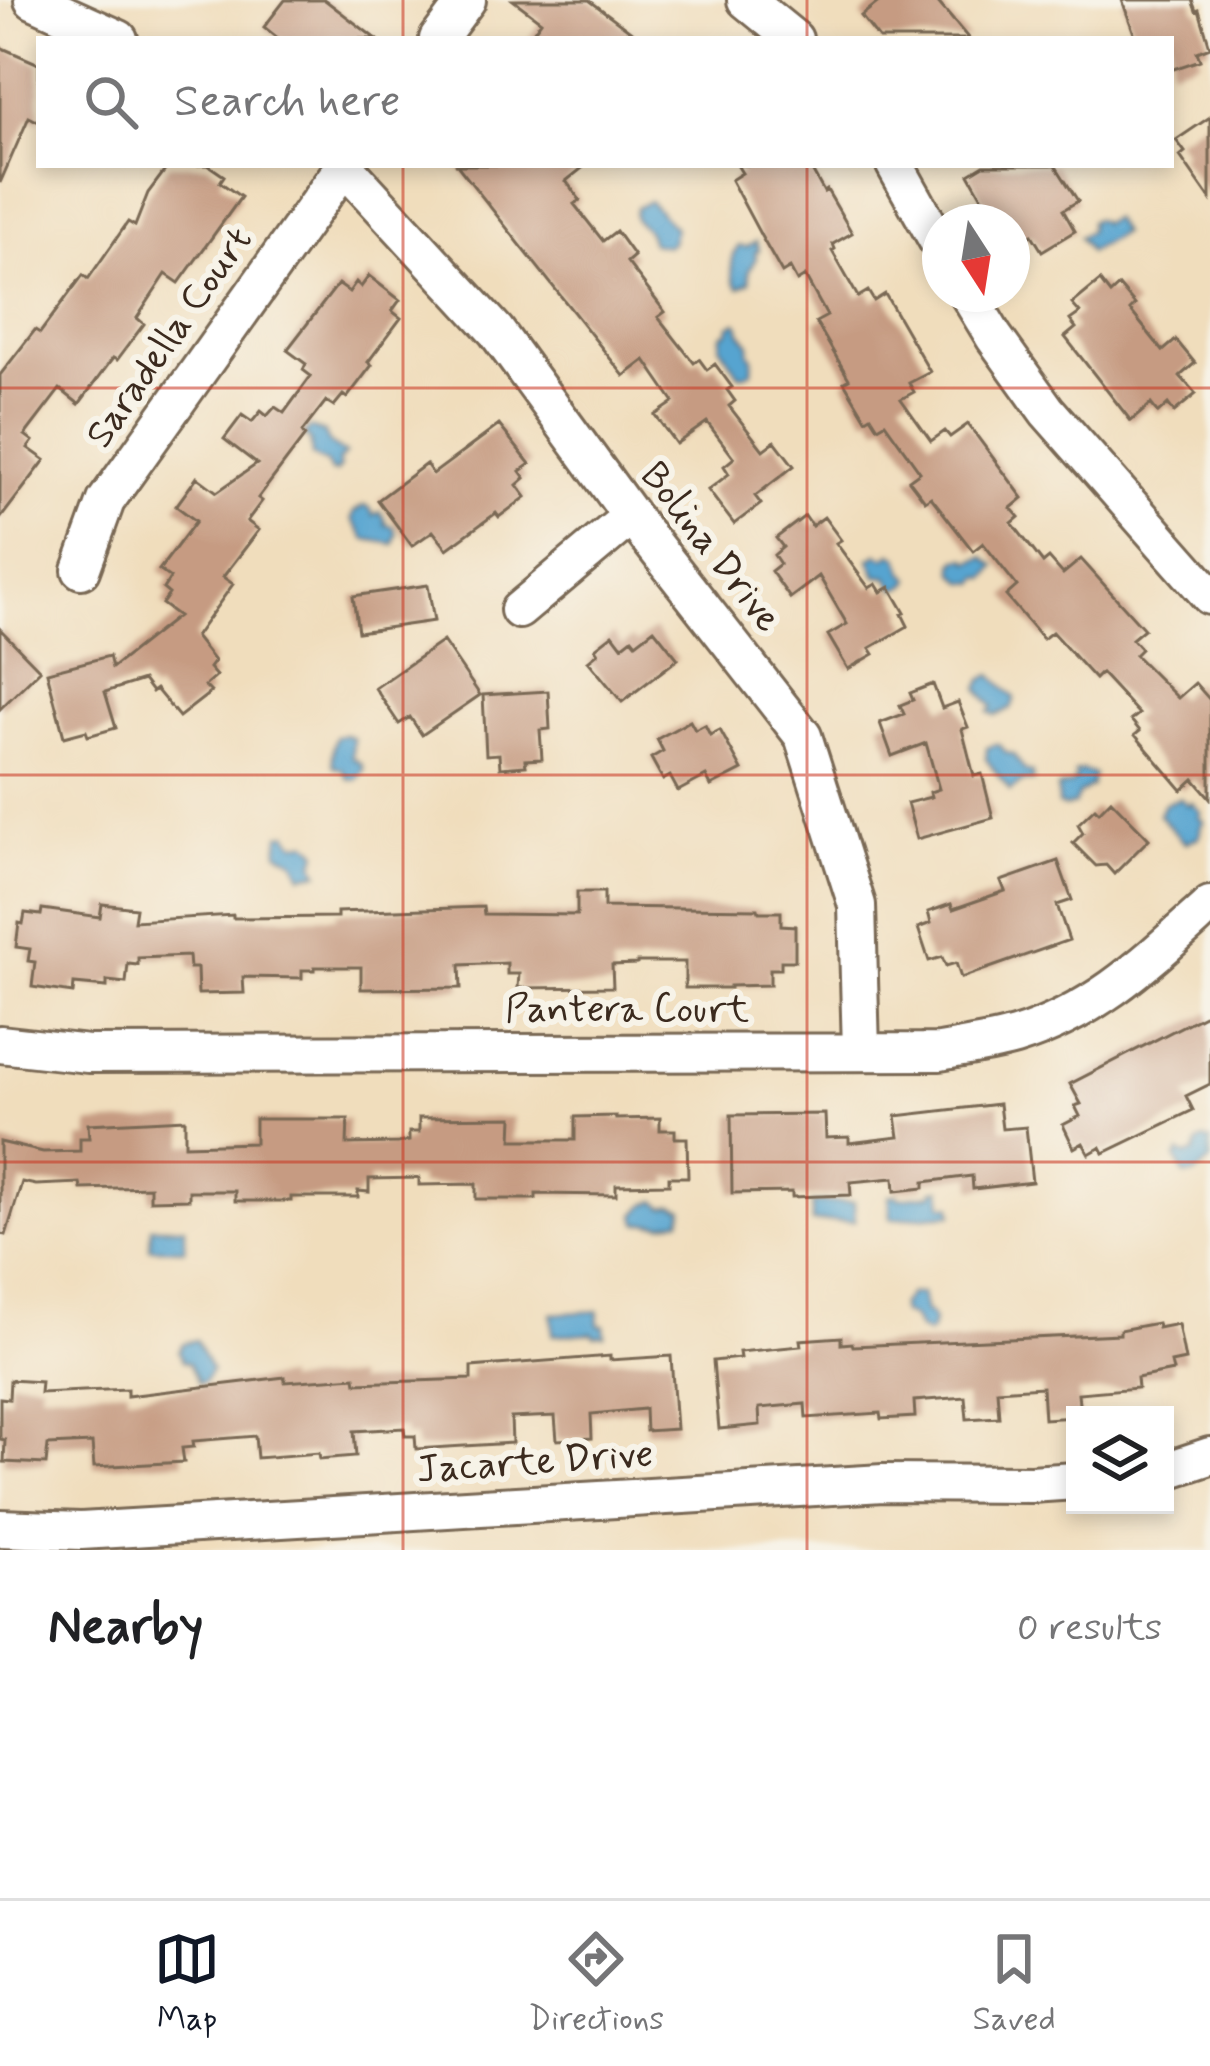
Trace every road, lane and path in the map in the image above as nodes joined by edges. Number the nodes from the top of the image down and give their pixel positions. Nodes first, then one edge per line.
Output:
1 (33, 0) edge
2 (467, 0) edge
3 (746, 0) edge
4 (112, 36) edge
5 (440, 36) edge
6 (790, 36) edge
7 (342, 168) edge
8 (347, 168) edge
9 (897, 168) edge
10 (922, 213) edge
11 (979, 312) edge
12 (631, 516) junction
13 (81, 570) dead end
14 (1210, 596) edge
15 (519, 610) dead end
16 (1210, 905) edge
17 (0, 1044) edge
18 (861, 1051) junction
19 (1210, 1456) edge
20 (1174, 1468) edge
21 (1066, 1482) edge
22 (0, 1528) edge

1 - 4 street
2 - 5 street
3 - 6 street
7 - 13 street, Saradella Court
8 - 12 street, Bolina Drive
9 - 10 street
11 - 14 street
12 - 15 street
12 - 18 street, Bolina Drive
16 - 18 street, Pantera Court
17 - 18 street, Pantera Court
19 - 20 street
21 - 22 street, Jacarte Drive

